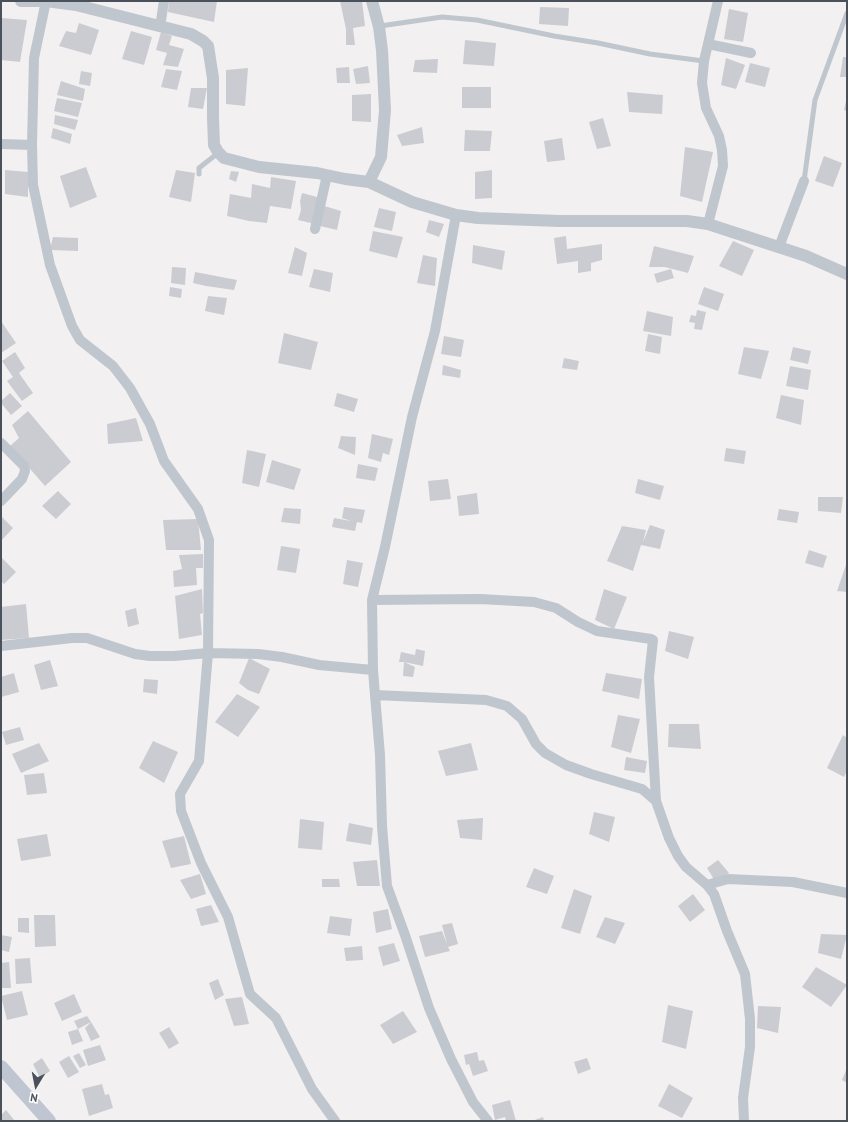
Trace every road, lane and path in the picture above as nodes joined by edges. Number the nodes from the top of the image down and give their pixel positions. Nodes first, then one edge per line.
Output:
1 (21, 1) edge
2 (46, 1) edge
3 (164, 1) edge
4 (372, 1) edge
5 (718, 1) edge
6 (847, 13) edge
7 (160, 27) junction
8 (379, 27) junction
9 (708, 44) junction
10 (751, 53) dead end
11 (704, 61) junction
12 (1, 144) edge
13 (32, 145) junction
14 (218, 152) junction
15 (199, 174) dead end
16 (327, 176) junction
17 (804, 180) joint
18 (369, 182) junction
19 (456, 215) junction
20 (708, 224) junction
21 (315, 229) dead end
22 (779, 247) junction
23 (847, 274) edge
24 (1, 443) edge
25 (1, 501) edge
26 (372, 600) junction
27 (1, 646) edge
28 (208, 653) junction
29 (373, 670) junction
30 (375, 695) junction
31 (656, 801) junction
32 (707, 885) junction
33 (847, 893) edge
34 (1, 1067) edge
35 (49, 1121) edge
36 (335, 1121) edge
37 (488, 1121) edge
38 (744, 1121) edge

1 - 2 street
2 - 7 street
2 - 13 street
3 - 7 street
4 - 8 street
5 - 9 street
6 - 17 lane
7 - 14 street
8 - 11 lane
8 - 18 street
9 - 10 street
9 - 11 street
11 - 20 street
12 - 13 street
13 - 28 street
14 - 15 lane
14 - 16 street
16 - 18 street
16 - 21 street
17 - 22 street
18 - 19 street
19 - 20 street
19 - 26 street
20 - 22 street
22 - 23 street
24 - 25 street
26 - 29 street
26 - 31 street
27 - 28 street
28 - 29 street
28 - 36 street
29 - 30 street
30 - 31 street
30 - 37 street
31 - 32 street
32 - 33 street
32 - 38 street
34 - 35 main road

